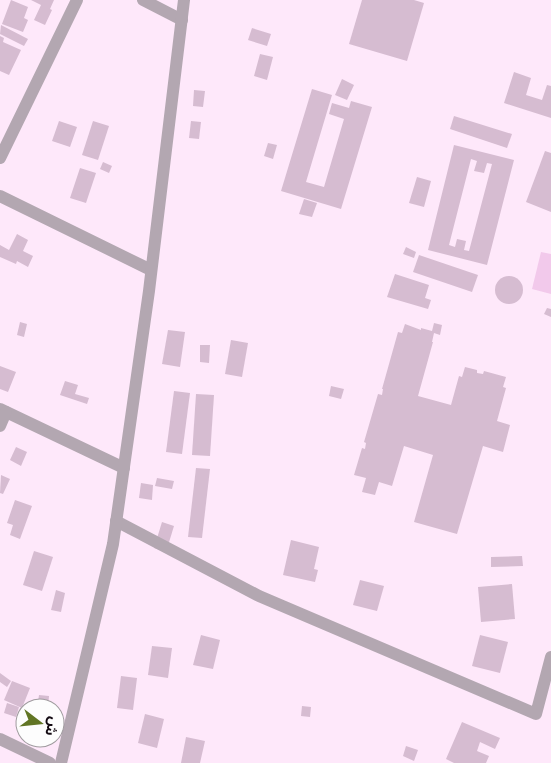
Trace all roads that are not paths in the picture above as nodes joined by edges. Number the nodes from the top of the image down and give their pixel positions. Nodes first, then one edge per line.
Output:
1 (77, 0) edge
2 (144, 0) edge
3 (184, 0) edge
4 (182, 20) junction
5 (0, 158) edge
6 (0, 196) edge
7 (151, 270) junction
8 (3, 411) edge
9 (0, 426) edge
10 (124, 468) junction
11 (116, 521) junction
12 (551, 657) edge
13 (548, 684) edge
14 (0, 738) edge
15 (50, 763) edge
16 (61, 763) edge

1 - 5 street
2 - 4 street
3 - 4 street
4 - 7 street
6 - 7 street
7 - 10 street
8 - 9 street
8 - 10 street
10 - 11 street
11 - 13 street
11 - 16 street
12 - 13 street
14 - 15 street

